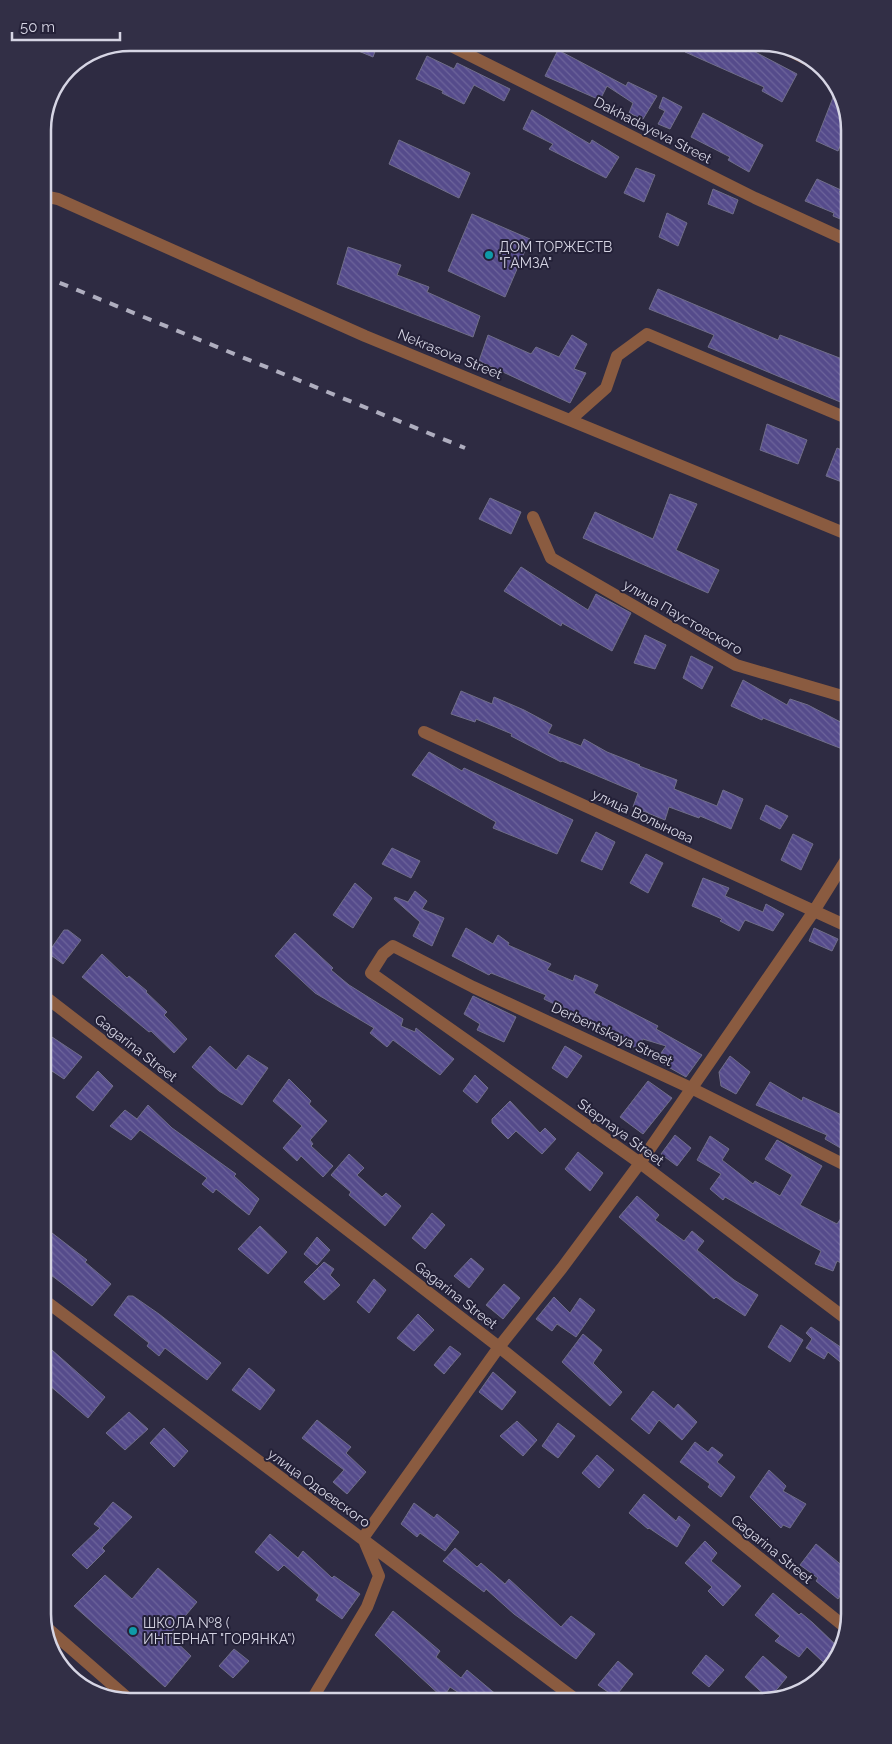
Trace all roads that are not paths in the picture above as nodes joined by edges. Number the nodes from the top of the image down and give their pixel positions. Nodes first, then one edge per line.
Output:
1 (461, 51) edge
2 (51, 198) edge
3 (841, 237) edge
4 (841, 414) edge
5 (570, 420) junction
6 (533, 517) dead end
7 (841, 531) edge
8 (841, 695) edge
9 (424, 732) dead end
10 (841, 868) edge
11 (814, 911) junction
12 (841, 923) edge
13 (371, 973) joint
14 (51, 1001) edge
15 (693, 1089) junction
16 (841, 1162) edge
17 (640, 1163) junction
18 (51, 1306) edge
19 (841, 1314) edge
20 (499, 1347) junction
21 (363, 1538) junction
22 (840, 1623) edge
23 (54, 1634) edge
24 (121, 1692) edge
25 (315, 1693) edge
26 (566, 1693) edge

1 - 3 street, Dakhadayeva Street
2 - 5 street, Nekrasova Street
4 - 5 street
5 - 7 street, Nekrasova Street
6 - 8 street, улица Паустовского
9 - 11 street, улица Волынова
10 - 11 street
11 - 12 street, улица Волынова
11 - 15 street
13 - 15 street, Derbentskaya Street
13 - 17 street, Stepnaya Street
14 - 20 street, Gagarina Street
15 - 16 street, Derbentskaya Street
15 - 17 street
17 - 19 street, Stepnaya Street
17 - 20 street
18 - 21 street, улица Одоевского
20 - 21 street
20 - 22 street, Gagarina Street
21 - 25 street
21 - 26 street, улица Одоевского
23 - 24 street

